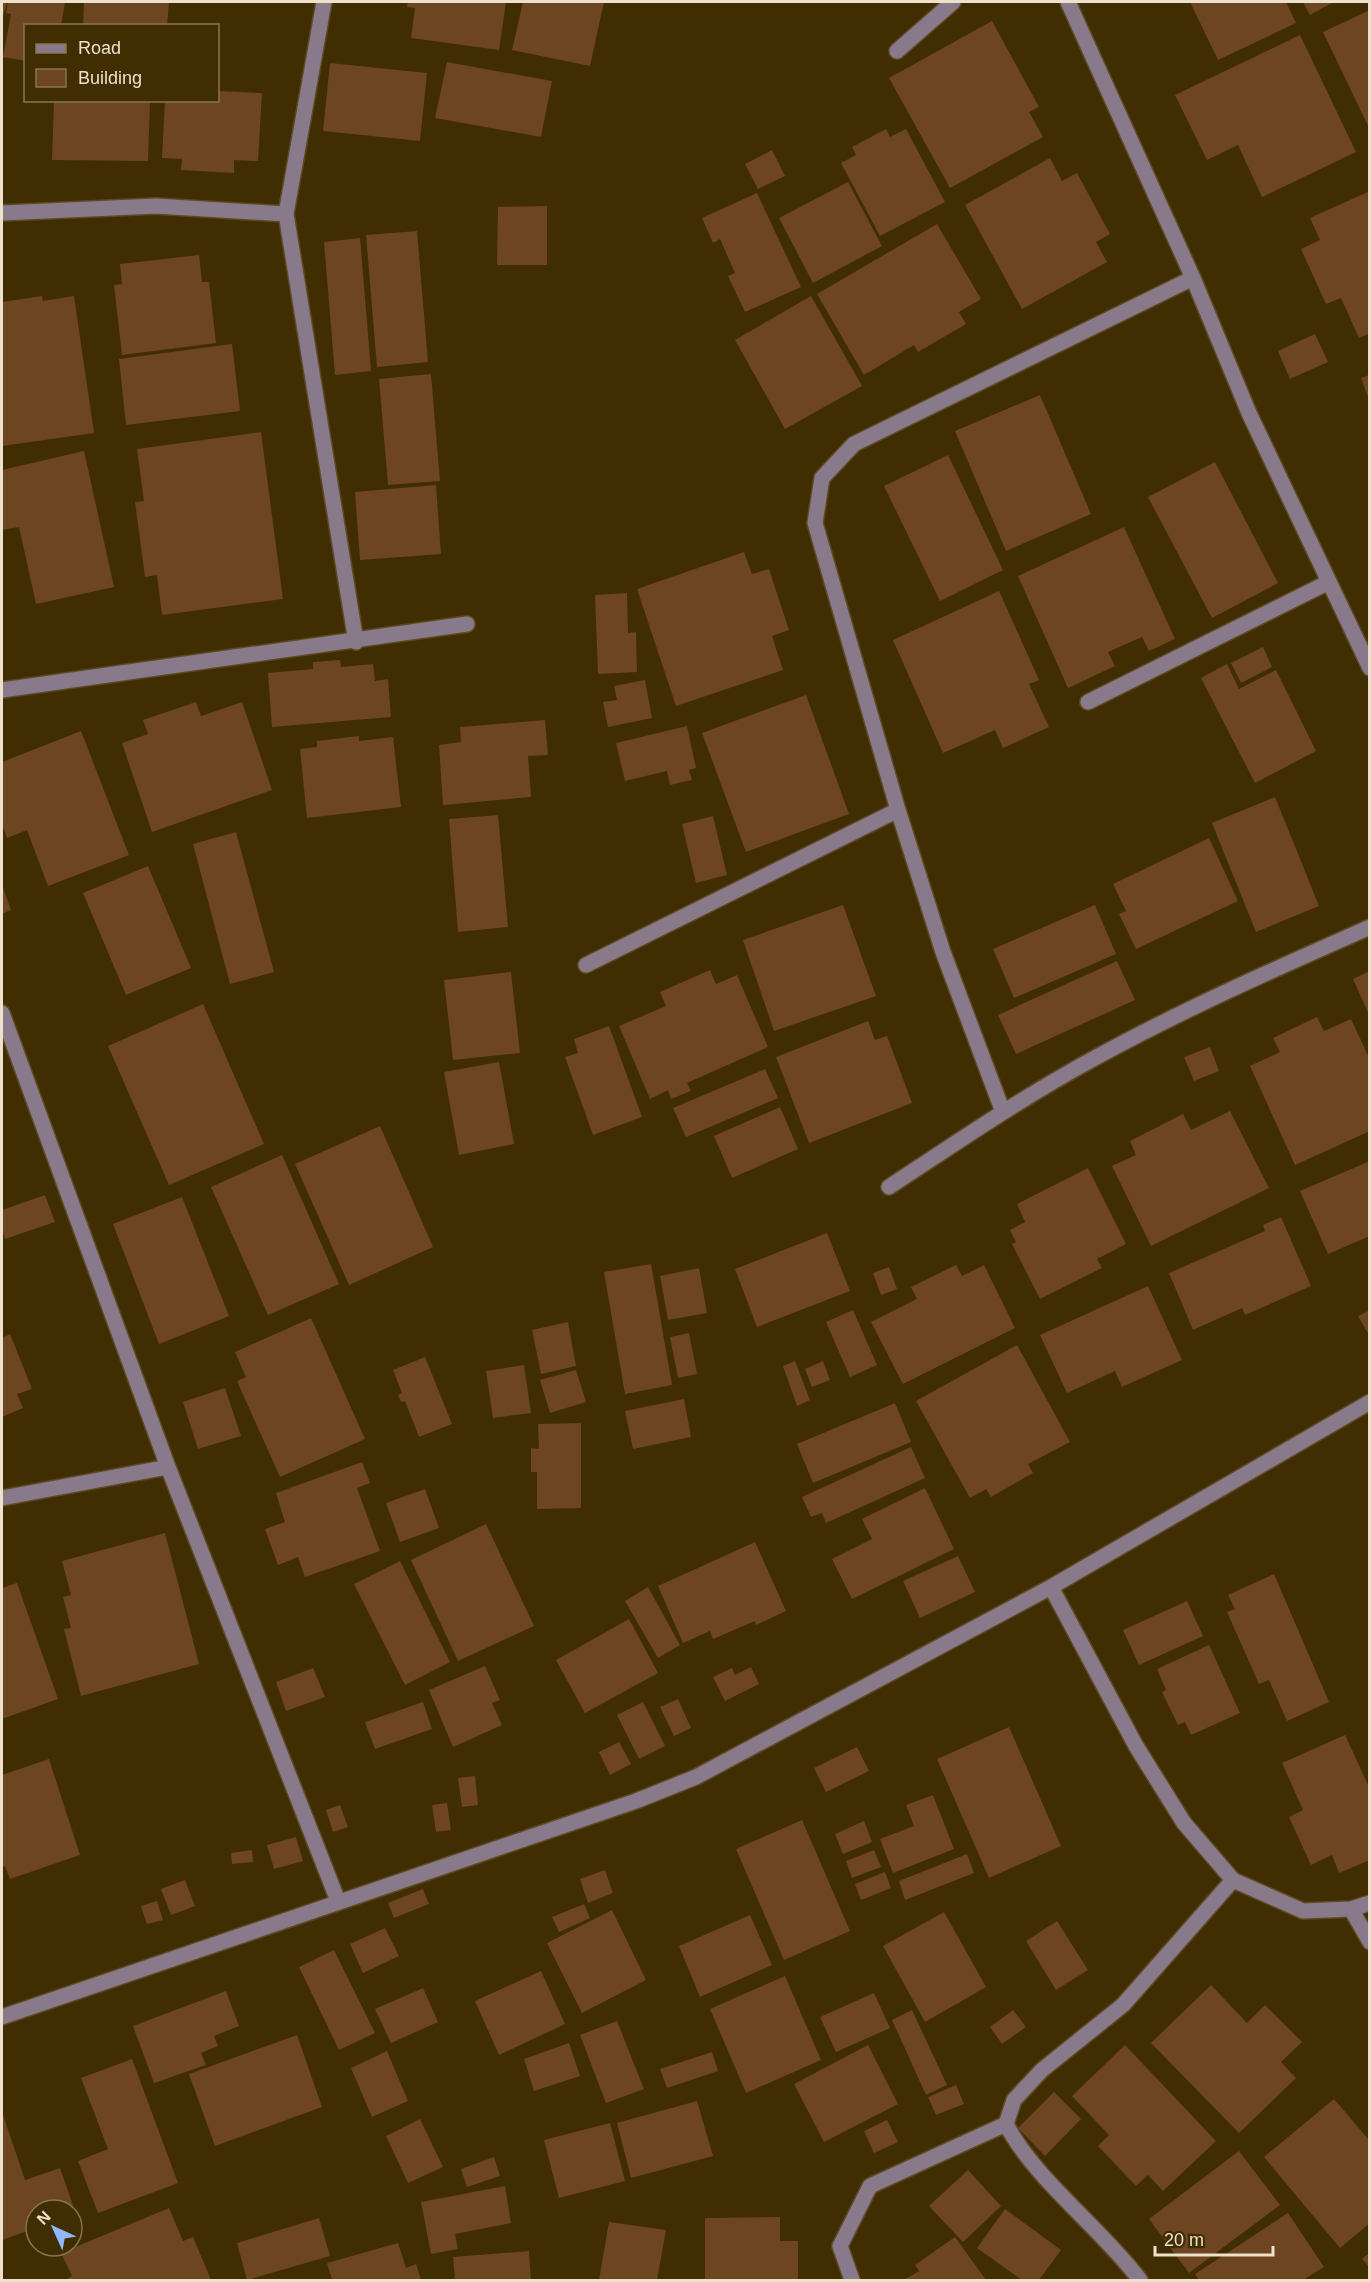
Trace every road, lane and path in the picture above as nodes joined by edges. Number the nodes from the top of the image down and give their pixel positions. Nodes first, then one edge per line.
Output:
1 (324, 2) edge
2 (953, 2) edge
3 (1068, 2) edge
4 (897, 51) dead end
5 (2, 213) edge
6 (286, 214) junction
7 (1193, 278) junction
8 (1329, 582) junction
9 (467, 624) dead end
10 (356, 642) junction
11 (1370, 668) edge
12 (2, 690) edge
13 (1088, 702) dead end
14 (898, 810) junction
15 (1370, 927) edge
16 (586, 965) dead end
17 (2, 1013) edge
18 (1003, 1112) junction
19 (889, 1187) dead end
20 (1370, 1402) edge
21 (168, 1467) junction
22 (2, 1498) edge
23 (1051, 1587) junction
24 (1233, 1880) junction
25 (338, 1901) junction
26 (1370, 1902) edge
27 (1351, 1909) junction
28 (1370, 1942) edge
29 (2, 2016) edge
30 (1006, 2124) junction
31 (852, 2280) edge
32 (1140, 2280) edge

1 - 6 street
2 - 4 street
3 - 7 street
5 - 6 street
6 - 10 street
7 - 8 street
7 - 14 street
8 - 11 street
8 - 13 street
9 - 10 street
10 - 12 street
14 - 16 street
14 - 18 street
15 - 18 street
17 - 21 street
18 - 19 street
20 - 23 street
21 - 22 street
21 - 25 street
23 - 24 street
23 - 25 street
24 - 27 street
24 - 30 street
25 - 29 street
26 - 27 street
27 - 28 street
30 - 31 street
30 - 32 street

